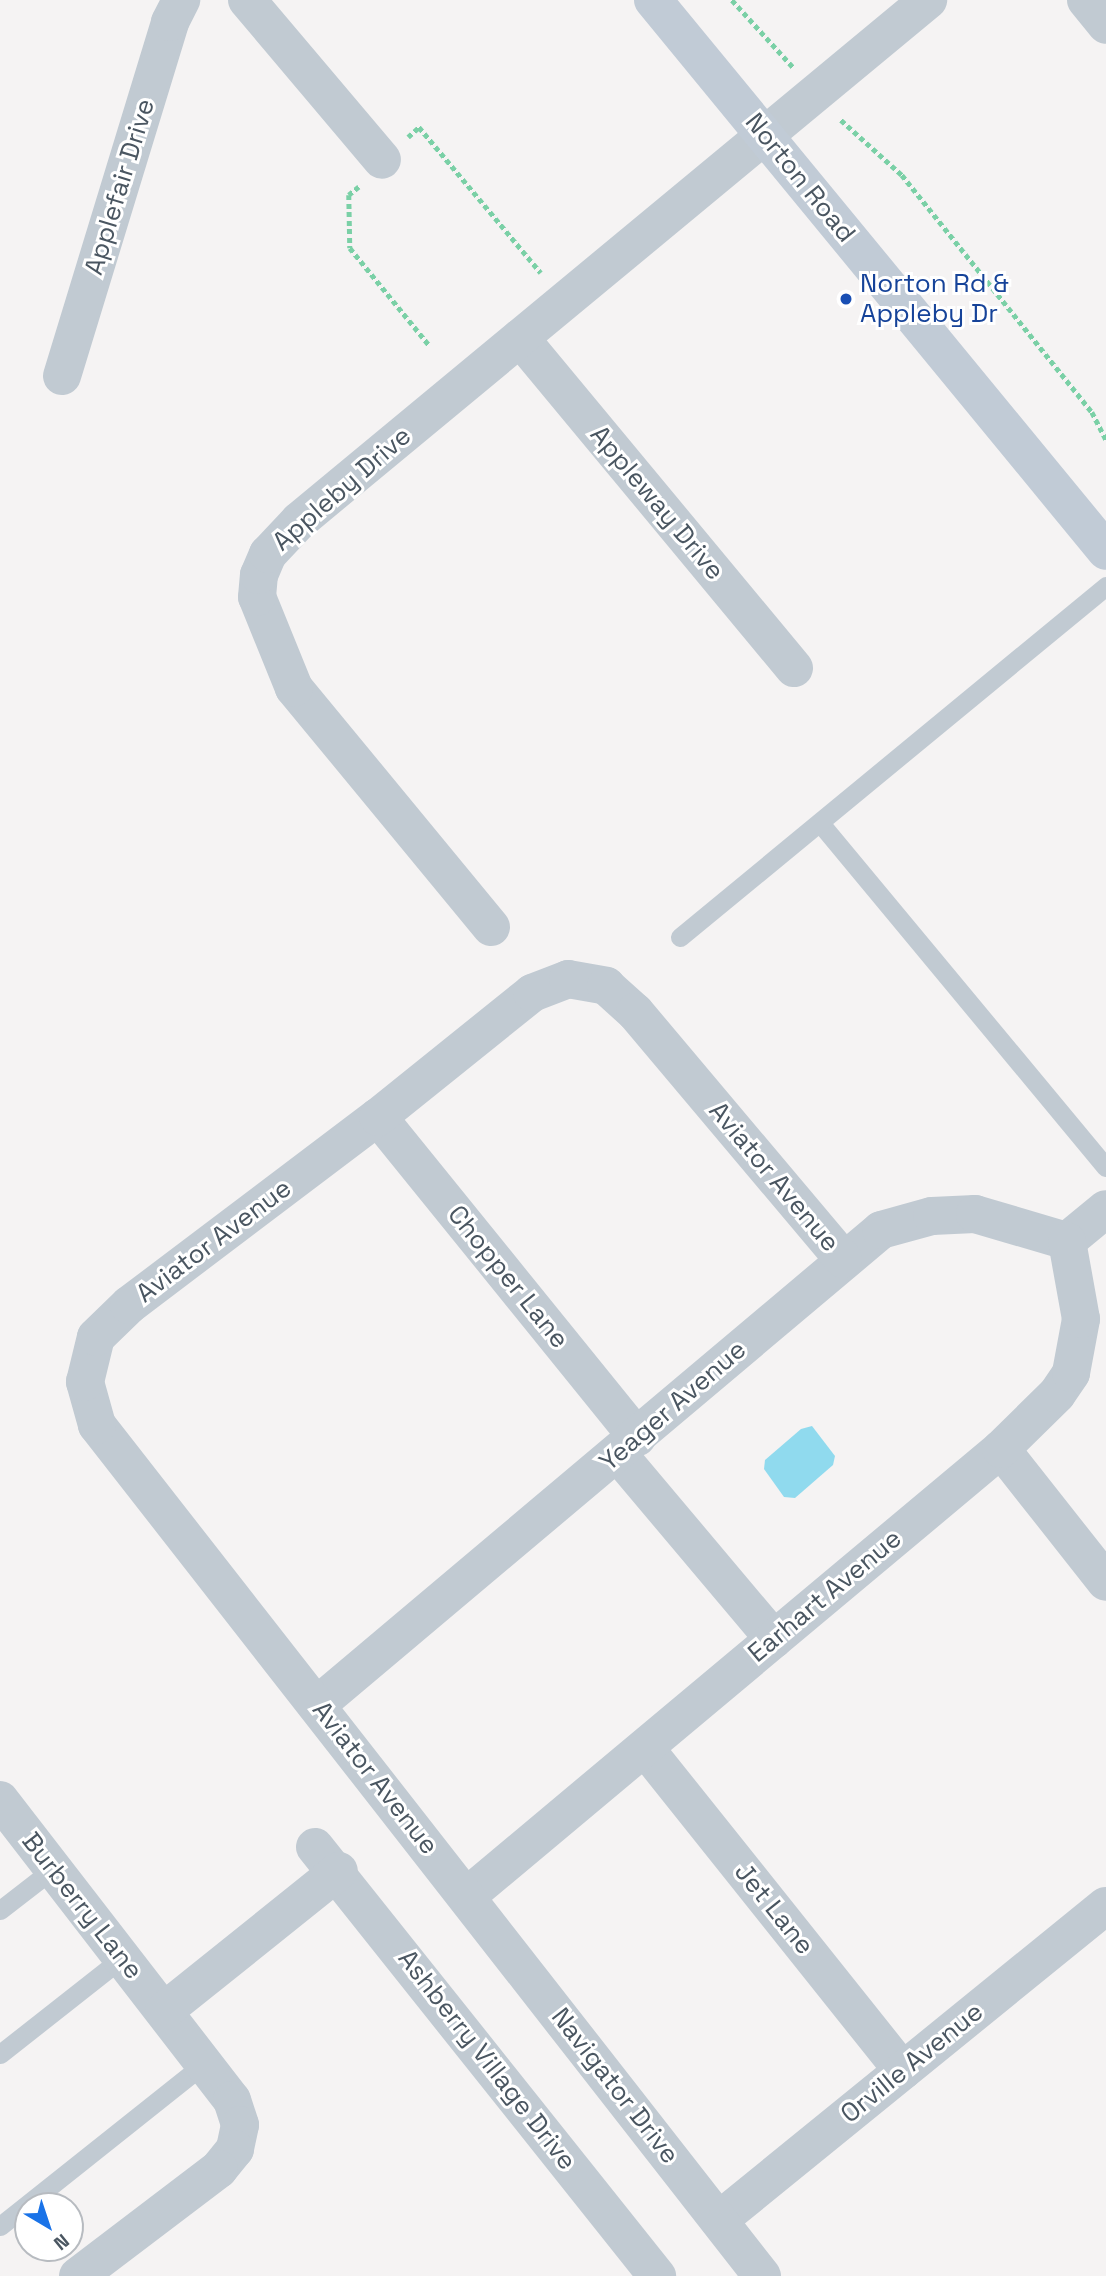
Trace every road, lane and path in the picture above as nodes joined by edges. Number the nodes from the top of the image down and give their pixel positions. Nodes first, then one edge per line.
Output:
1 (181, 0) edge
2 (247, 0) edge
3 (653, 0) edge
4 (732, 0) edge
5 (928, 0) edge
6 (1086, 0) edge
7 (1106, 26) edge
8 (817, 94) junction
9 (419, 127) dead end
10 (766, 136) junction
11 (382, 160) dead end
12 (349, 195) dead end
13 (564, 301) junction
14 (520, 338) junction
15 (430, 346) dead end
16 (62, 376) dead end
17 (1106, 440) edge
18 (1106, 551) edge
19 (1106, 586) edge
20 (793, 668) dead end
21 (820, 823) junction
22 (491, 927) dead end
23 (680, 937) dead end
24 (378, 1117) junction
25 (1106, 1167) edge
26 (1106, 1209) edge
27 (1067, 1241) junction
28 (843, 1259) junction
29 (628, 1445) junction
30 (1001, 1449) junction
31 (1106, 1582) edge
32 (774, 1639) junction
33 (317, 1704) junction
34 (645, 1748) junction
35 (0, 1800) edge
36 (53, 1869) junction
37 (467, 1896) junction
38 (1106, 1906) edge
39 (0, 1910) edge
40 (122, 1958) junction
41 (164, 2011) junction
42 (0, 2054) edge
43 (204, 2064) junction
44 (902, 2071) junction
45 (719, 2220) junction
46 (0, 2225) edge
47 (78, 2276) edge
48 (657, 2276) edge
49 (762, 2276) edge

1 - 16 street, Applefair Drive
2 - 11 street
3 - 10 main road, Norton Road
4 - 8 path
5 - 8 street, Appleby Drive
6 - 7 street
8 - 10 street, Appleby Drive
8 - 17 path
9 - 13 path
10 - 13 street, Appleby Drive
10 - 18 main road, Norton Road
12 - 15 path
13 - 14 street, Appleby Drive
14 - 20 street, Appleway Drive
14 - 22 street, Appleby Drive
19 - 21 lane
21 - 23 lane
21 - 25 lane
24 - 28 street, Aviator Avenue
24 - 29 street, Chopper Lane
24 - 33 street, Aviator Avenue
26 - 27 street
27 - 28 street, Yeager Avenue
27 - 30 street, Earhart Avenue
28 - 29 street, Yeager Avenue
29 - 32 street, Chopper Lane
29 - 33 street, Yeager Avenue
30 - 31 street
30 - 32 street, Earhart Avenue
32 - 34 street, Earhart Avenue
33 - 37 street, Aviator Avenue
34 - 37 street, Earhart Avenue
34 - 44 street, Jet Lane
35 - 36 street, Burberry Lane
36 - 39 lane
36 - 40 street, Burberry Lane
37 - 45 street, Navigator Drive
38 - 44 street, Orville Avenue
40 - 41 street, Burberry Lane
40 - 42 lane
41 - 43 street, Burberry Lane
41 - 48 street, Ashberry Village Drive
43 - 46 lane
43 - 47 street, Burberry Lane
44 - 45 street, Orville Avenue
45 - 49 street, Navigator Drive

